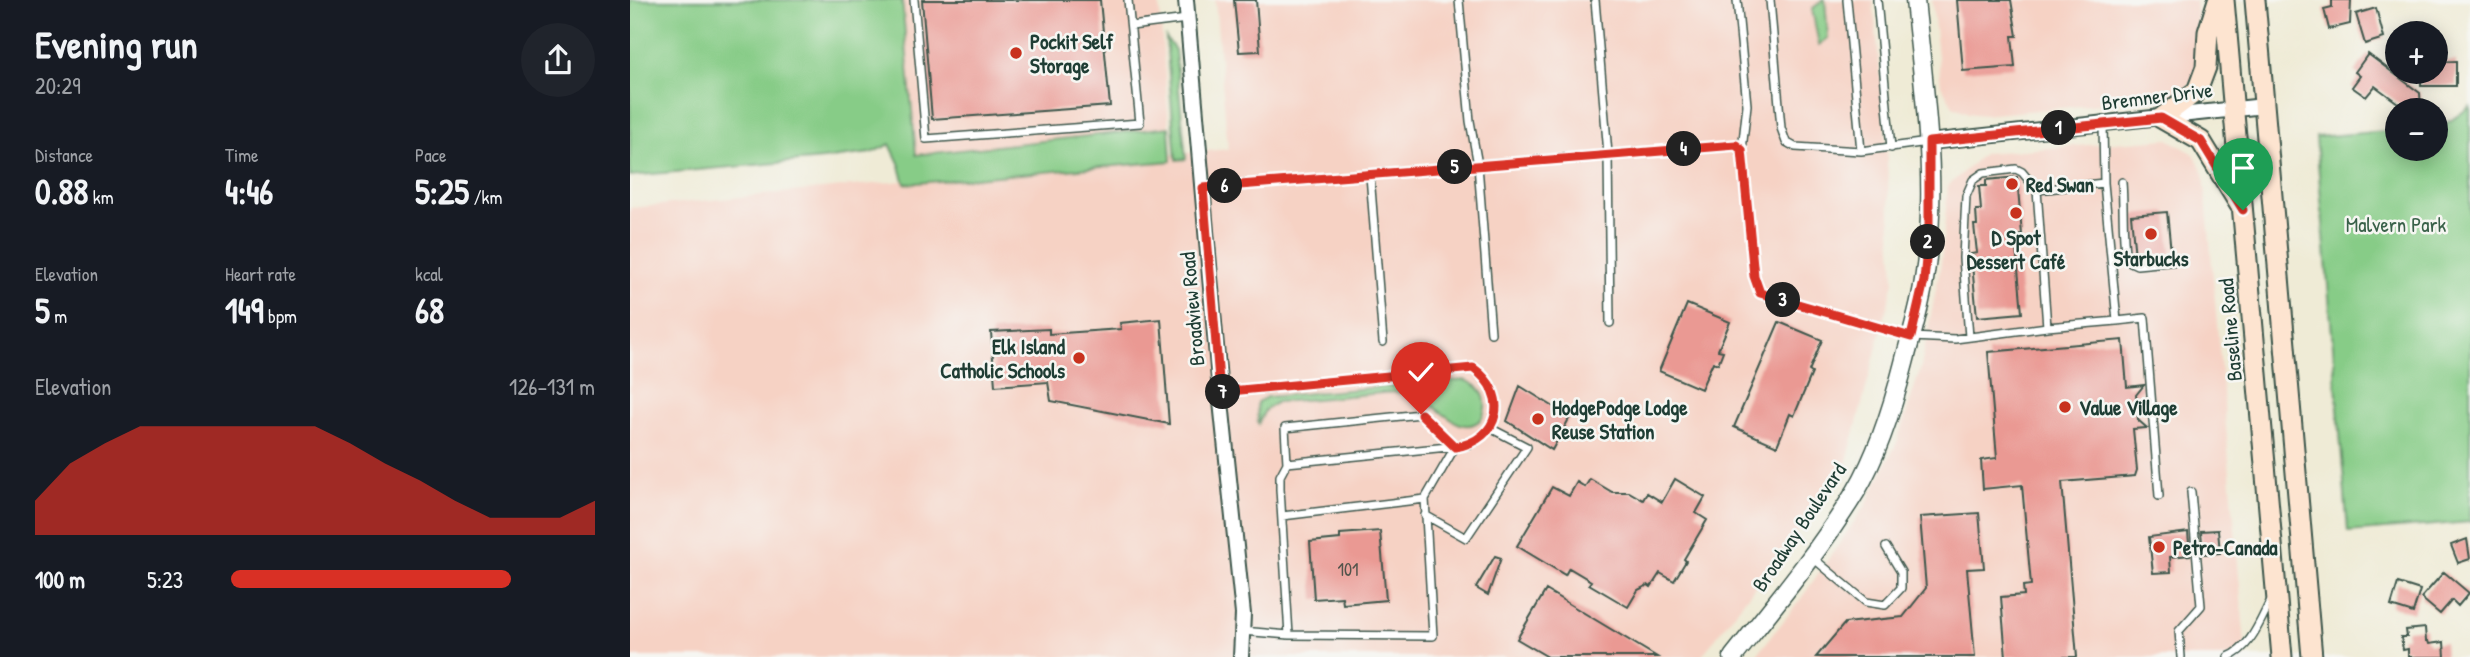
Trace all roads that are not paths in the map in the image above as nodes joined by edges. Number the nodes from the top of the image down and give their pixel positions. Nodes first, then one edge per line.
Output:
1 (914, 0) edge
2 (1128, 0) edge
3 (1185, 0) edge
4 (1459, 0) edge
5 (1595, 0) edge
6 (1737, 0) edge
7 (1770, 0) edge
8 (1847, 0) edge
9 (1877, 0) edge
10 (1915, 0) edge
11 (2218, 0) edge
12 (2224, 0) edge
13 (2255, 0) edge
14 (1187, 19) junction
15 (1131, 26) junction
16 (2264, 106) junction
17 (2234, 108) junction
18 (2161, 118) junction
19 (2103, 123) junction
20 (1929, 142) junction
21 (1891, 148) junction
22 (1742, 150) junction
23 (1861, 151) junction
24 (1608, 154) junction
25 (1478, 165) junction
26 (1370, 175) junction
27 (2122, 182) dead end
28 (2104, 183) junction
29 (1203, 188) junction
30 (2037, 190) junction
31 (2243, 210) junction
32 (2179, 261) dead end
33 (2117, 321) junction
34 (1610, 323) dead end
35 (2047, 327) junction
36 (1491, 333) dead end
37 (1911, 337) junction
38 (1969, 337) junction
39 (1383, 342) dead end
40 (1220, 392) junction
41 (1490, 428) junction
42 (1455, 447) junction
43 (1287, 463) junction
44 (2191, 492) dead end
45 (2159, 496) dead end
46 (1425, 499) junction
47 (1425, 515) junction
48 (1282, 516) junction
49 (1886, 547) dead end
50 (1812, 557) junction
51 (2276, 590) junction
52 (1242, 631) junction
53 (1289, 635) junction
54 (1241, 657) edge
55 (1732, 657) edge
56 (2181, 657) edge
57 (2228, 657) edge
58 (2282, 657) edge
59 (2312, 657) edge

1 - 15 lane
2 - 15 lane
3 - 14 street, Broadview Road
4 - 25 lane
5 - 24 lane
6 - 22 lane
7 - 23 lane
8 - 23 lane
9 - 21 lane
10 - 20 street, Broadway Boulevard
11 - 18 main road
12 - 17 main road, Baseline Road
13 - 16 main road
14 - 15 lane
14 - 29 street, Broadview Road
16 - 17 street, Bremner Drive
16 - 59 main road
17 - 18 street, Bremner Drive
17 - 31 main road, Baseline Road
18 - 19 street, Bremner Drive
18 - 31 main road
19 - 20 street, Bremner Drive
19 - 28 lane
20 - 21 lane
20 - 37 street, Broadway Boulevard
21 - 23 lane
22 - 24 lane
22 - 37 lane
24 - 25 lane
24 - 34 lane
25 - 26 lane
25 - 36 lane
26 - 29 lane
26 - 39 lane
27 - 32 lane
28 - 30 lane
28 - 33 lane
29 - 40 street, Broadview Road
30 - 35 lane
30 - 38 lane
31 - 51 main road, Baseline Road
33 - 35 lane
33 - 45 lane
35 - 38 lane
37 - 38 lane
37 - 50 street, Broadway Boulevard
40 - 41 lane
40 - 52 street, Broadview Road
41 - 42 lane
41 - 47 lane
42 - 43 lane
42 - 43 lane
42 - 46 lane
43 - 48 lane
44 - 56 lane
46 - 47 lane
46 - 48 lane
47 - 53 lane
48 - 53 lane
49 - 50 lane
50 - 55 street, Broadway Boulevard
51 - 57 lane
51 - 58 main road, Baseline Road
52 - 53 lane
52 - 54 street, Broadview Road

